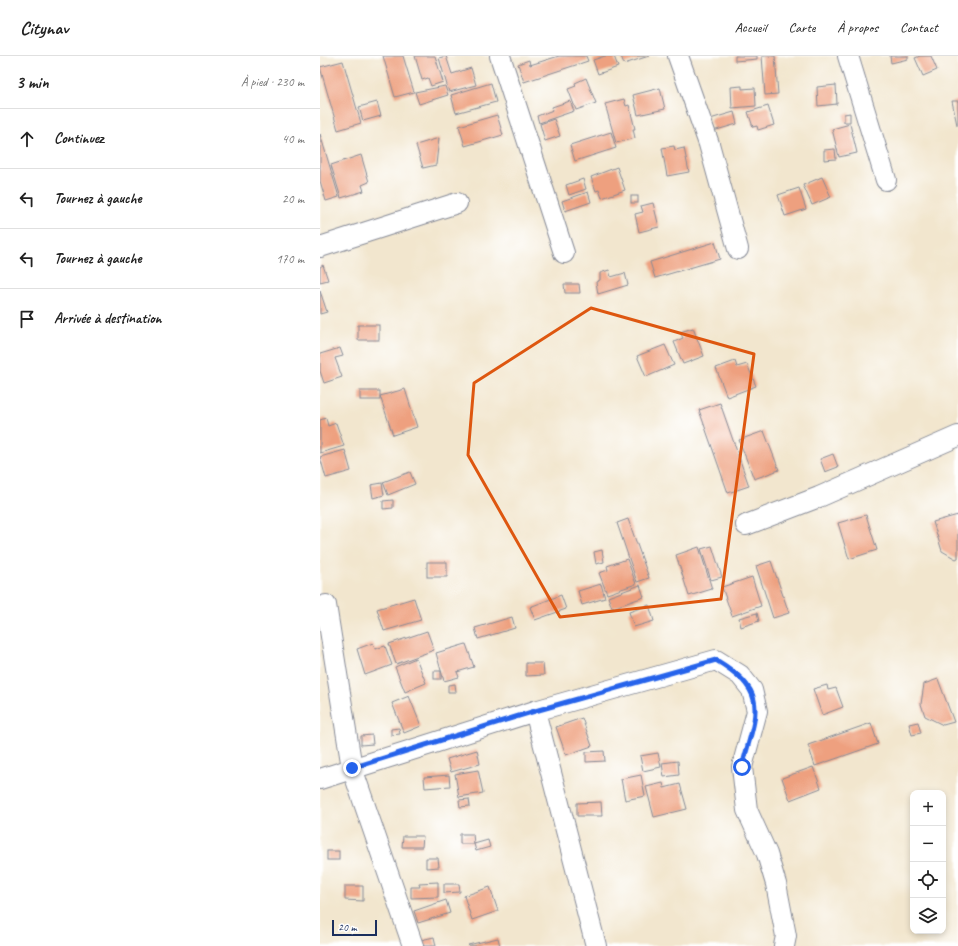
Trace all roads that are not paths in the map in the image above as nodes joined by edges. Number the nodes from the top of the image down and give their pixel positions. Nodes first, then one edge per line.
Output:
1 (500, 56) edge
2 (678, 56) edge
3 (848, 56) edge
4 (886, 180) dead end
5 (457, 203) dead end
6 (320, 247) edge
7 (738, 249) dead end
8 (564, 253) dead end
9 (958, 436) edge
10 (746, 525) dead end
11 (320, 607) edge
12 (535, 711) junction
13 (352, 768) junction
14 (320, 779) edge
15 (413, 946) edge
16 (596, 946) edge
17 (784, 946) edge

1 - 8 street
2 - 7 street
3 - 4 street
5 - 6 street
9 - 10 street
11 - 13 street
12 - 13 street
12 - 16 street
12 - 17 street
13 - 14 street
13 - 15 street

